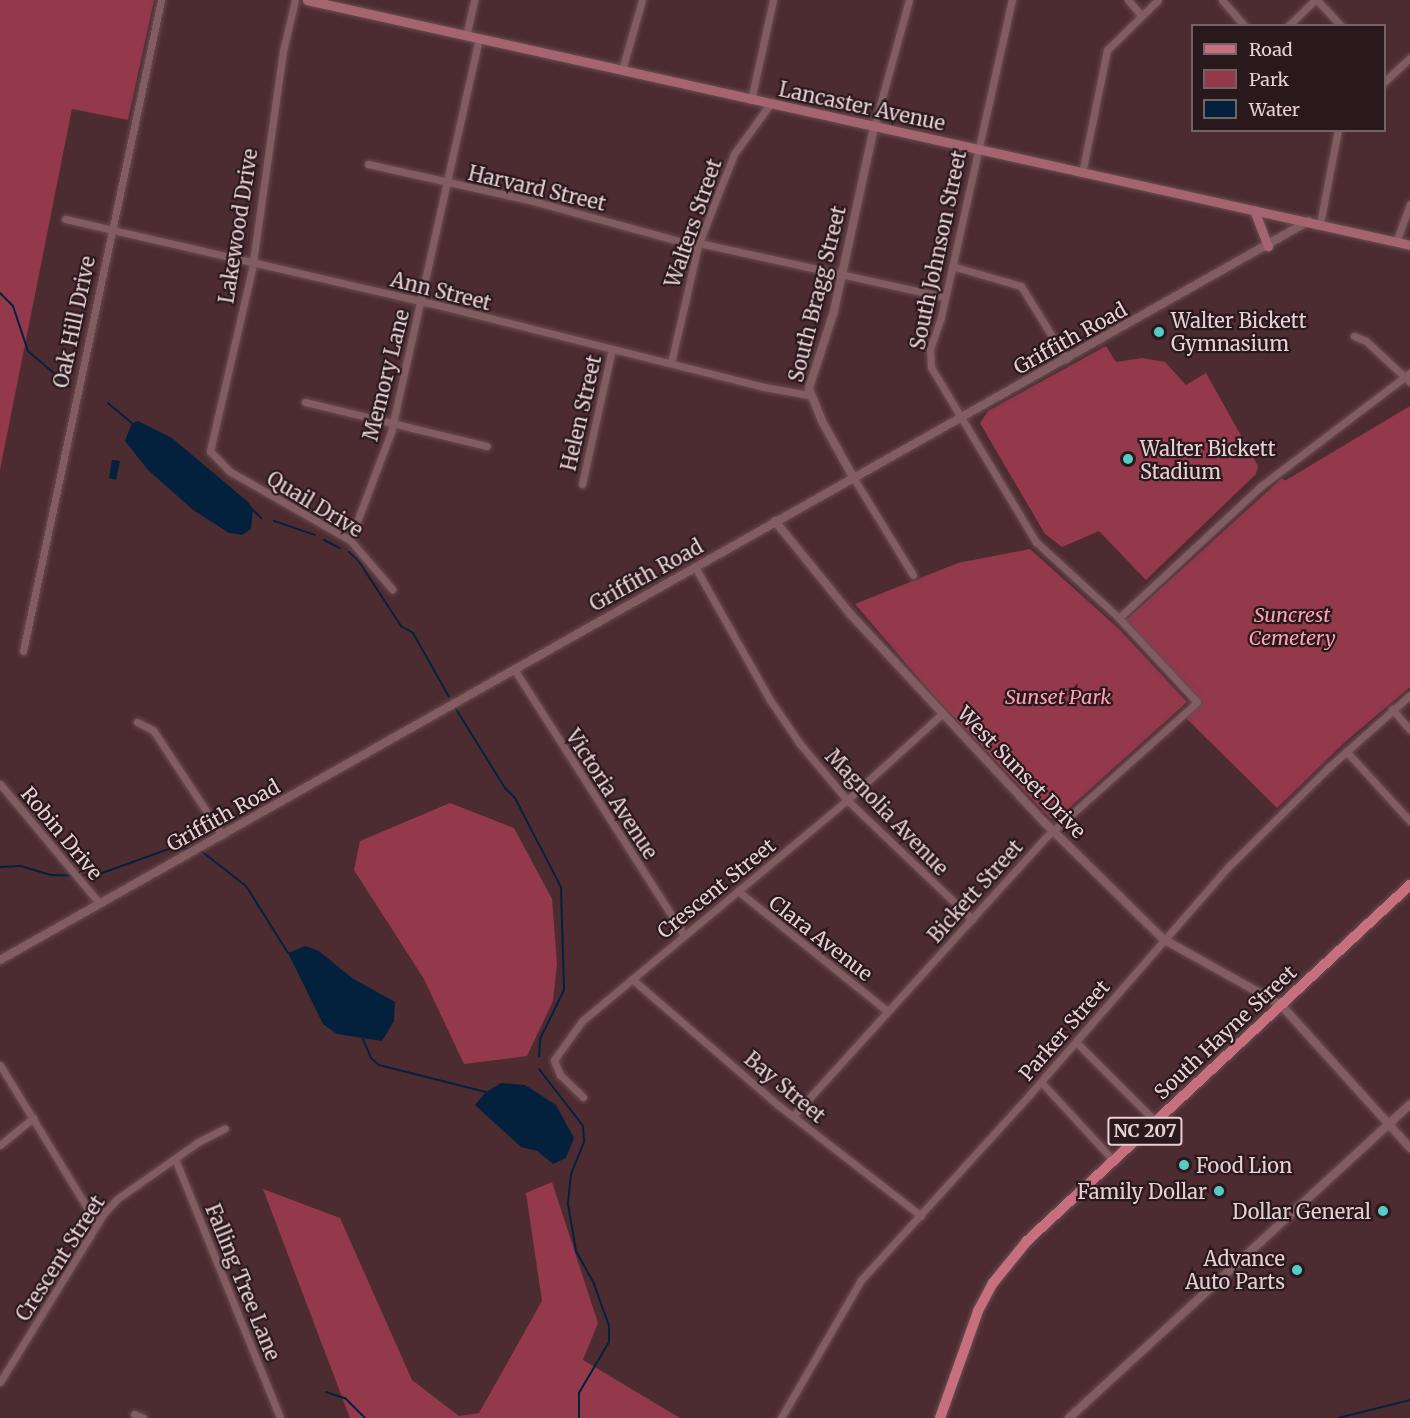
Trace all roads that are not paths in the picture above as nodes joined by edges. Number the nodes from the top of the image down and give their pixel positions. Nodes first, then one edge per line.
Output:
1 (161, 0) edge
2 (295, 0) edge
3 (307, 0) edge
4 (474, 0) edge
5 (642, 0) edge
6 (773, 0) edge
7 (909, 0) edge
8 (1012, 0) edge
9 (1128, 0) edge
10 (1158, 0) edge
11 (1222, 0) edge
12 (1316, 0) edge
13 (1141, 15) junction
14 (1243, 24) edge
15 (1290, 24) edge
16 (1339, 24) edge
17 (466, 36) junction
18 (479, 38) junction
19 (1410, 58) edge
20 (622, 70) junction
21 (1386, 77) edge
22 (752, 100) junction
23 (770, 104) junction
24 (874, 127) junction
25 (1338, 132) edge
26 (977, 150) junction
27 (368, 164) dead end
28 (1082, 173) junction
29 (448, 184) junction
30 (1410, 204) edge
31 (1254, 210) junction
32 (65, 219) dead end
33 (1309, 221) junction
34 (1320, 224) junction
35 (110, 230) junction
36 (1396, 242) junction
37 (699, 244) junction
38 (1410, 245) edge
39 (1268, 246) junction
40 (252, 265) junction
41 (952, 266) junction
42 (842, 276) junction
43 (945, 297) junction
44 (422, 302) junction
45 (1354, 336) dead end
46 (612, 349) junction
47 (1066, 359) junction
48 (671, 363) junction
49 (1409, 378) edge
50 (809, 395) junction
51 (305, 402) dead end
52 (960, 417) junction
53 (393, 424) junction
54 (487, 446) dead end
55 (212, 455) joint
56 (853, 477) junction
57 (582, 484) dead end
58 (774, 521) junction
59 (350, 540) junction
60 (695, 567) junction
61 (913, 575) dead end
62 (392, 589) dead end
63 (1119, 618) junction
64 (23, 651) dead end
65 (514, 669) junction
66 (1410, 695) edge
67 (1197, 702) joint
68 (1392, 709) junction
69 (942, 714) junction
70 (137, 722) dead end
71 (1410, 730) edge
72 (1346, 751) junction
73 (0, 784) edge
74 (847, 800) junction
75 (1410, 821) edge
76 (1053, 831) junction
77 (222, 835) junction
78 (1410, 885) edge
79 (738, 891) junction
80 (99, 903) junction
81 (972, 919) junction
82 (684, 935) junction
83 (1163, 939) junction
84 (0, 960) edge
85 (632, 979) junction
86 (1281, 1005) junction
87 (886, 1010) junction
88 (1076, 1042) junction
89 (0, 1065) edge
90 (1041, 1082) junction
91 (583, 1096) dead end
92 (1410, 1104) edge
93 (793, 1116) junction
94 (33, 1118) junction
95 (1155, 1121) junction
96 (1390, 1123) junction
97 (225, 1128) dead end
98 (0, 1146) edge
99 (1410, 1148) edge
100 (175, 1159) junction
101 (1113, 1160) junction
102 (921, 1216) junction
103 (97, 1224) junction
104 (0, 1382) edge
105 (134, 1414) dead end
106 (143, 1418) edge
107 (279, 1418) edge
108 (782, 1418) edge
109 (940, 1418) edge
110 (1069, 1418) edge

1 - 35 street, Oak Hill Drive
2 - 40 street, Lakewood Drive
3 - 17 main road, Lancaster Avenue
4 - 17 street
5 - 20 street
6 - 22 street
7 - 24 street, South Bragg Street
8 - 26 street, South Johnson Street
9 - 13 street
10 - 13 street
11 - 14 street
12 - 15 street
12 - 16 street
13 - 28 street
17 - 18 main road, Lancaster Avenue
18 - 20 main road, Lancaster Avenue
18 - 29 street, Memory Lane
19 - 21 street
20 - 22 main road, Lancaster Avenue
22 - 23 main road, Lancaster Avenue
23 - 24 main road, Lancaster Avenue
23 - 37 street, Walters Street
24 - 26 main road, Lancaster Avenue
24 - 42 street, South Bragg Street
25 - 34 street
26 - 28 main road, Lancaster Avenue
26 - 41 street, South Johnson Street
27 - 29 street, Harvard Street
28 - 31 main road, Lancaster Avenue
29 - 37 street, Harvard Street
29 - 44 street, Memory Lane
30 - 36 street
31 - 33 main road, Lancaster Avenue
31 - 39 main road
32 - 35 street, Ann Street
33 - 34 main road, Lancaster Avenue
33 - 39 street, Griffith Road
34 - 36 main road, Lancaster Avenue
35 - 40 street, Ann Street
35 - 64 street, Oak Hill Drive
36 - 38 main road, Lancaster Avenue
37 - 42 street, Harvard Street
37 - 48 street, Walters Street
39 - 47 street, Griffith Road
40 - 44 street, Ann Street
40 - 55 street, Lakewood Drive
41 - 43 street, South Johnson Street
41 - 47 street
42 - 43 street, Harvard Street
42 - 50 street, South Bragg Street
43 - 52 street, South Johnson Street
44 - 46 street, Ann Street
44 - 53 street, Memory Lane
45 - 49 street
46 - 48 street, Ann Street
46 - 57 street, Helen Street
47 - 52 street, Griffith Road
48 - 50 street, Ann Street
49 - 63 street
50 - 56 street, South Bragg Street
51 - 53 street
52 - 56 street, Griffith Road
52 - 63 street, South Johnson Street
53 - 54 street
53 - 59 street, Memory Lane
55 - 59 street, Quail Drive
56 - 58 street, Griffith Road
56 - 61 street, South Bragg Street
58 - 60 street, Griffith Road
58 - 69 street, West Sunset Drive
59 - 62 street, Quail Drive
60 - 65 street, Griffith Road
60 - 74 street, Magnolia Avenue
63 - 67 street, South Johnson Street
65 - 77 street, Griffith Road
65 - 82 street, Victoria Avenue
66 - 68 street, Parker Street
67 - 76 street, Bickett Street
68 - 71 street
68 - 72 street, Parker Street
69 - 74 street, Crescent Street
69 - 76 street, West Sunset Drive
70 - 77 street
72 - 75 street
72 - 83 street, Parker Street
73 - 80 street, Robin Drive
74 - 79 street, Crescent Street
74 - 81 street, Magnolia Avenue
76 - 81 street, Bickett Street
76 - 83 street, West Sunset Drive
77 - 80 street, Griffith Road
78 - 86 main road, South Hayne Street / NC 207
79 - 82 street, Crescent Street
79 - 87 street, Clara Avenue
80 - 84 street, Griffith Road
81 - 87 street, Bickett Street
82 - 85 street, Crescent Street
83 - 86 street, West Sunset Drive
83 - 88 street, Parker Street
85 - 91 street, Crescent Street
85 - 93 street, Bay Street
86 - 95 main road, South Hayne Street / NC 207
86 - 96 street, West Sunset Drive
87 - 93 street, Bickett Street
88 - 90 street, Parker Street
88 - 95 street
89 - 94 street
90 - 101 street
90 - 102 street, Parker Street
92 - 96 street
93 - 102 street, Bay Street
94 - 98 street
94 - 103 street
95 - 101 main road, South Hayne Street / NC 207
96 - 99 street, West Sunset Drive
96 - 110 street
97 - 100 street, Crescent Street
100 - 103 street, Crescent Street
100 - 107 street, Falling Tree Lane
101 - 109 main road, South Hayne Street / NC 207
102 - 108 street, Parker Street
103 - 104 street, Crescent Street
105 - 106 street

